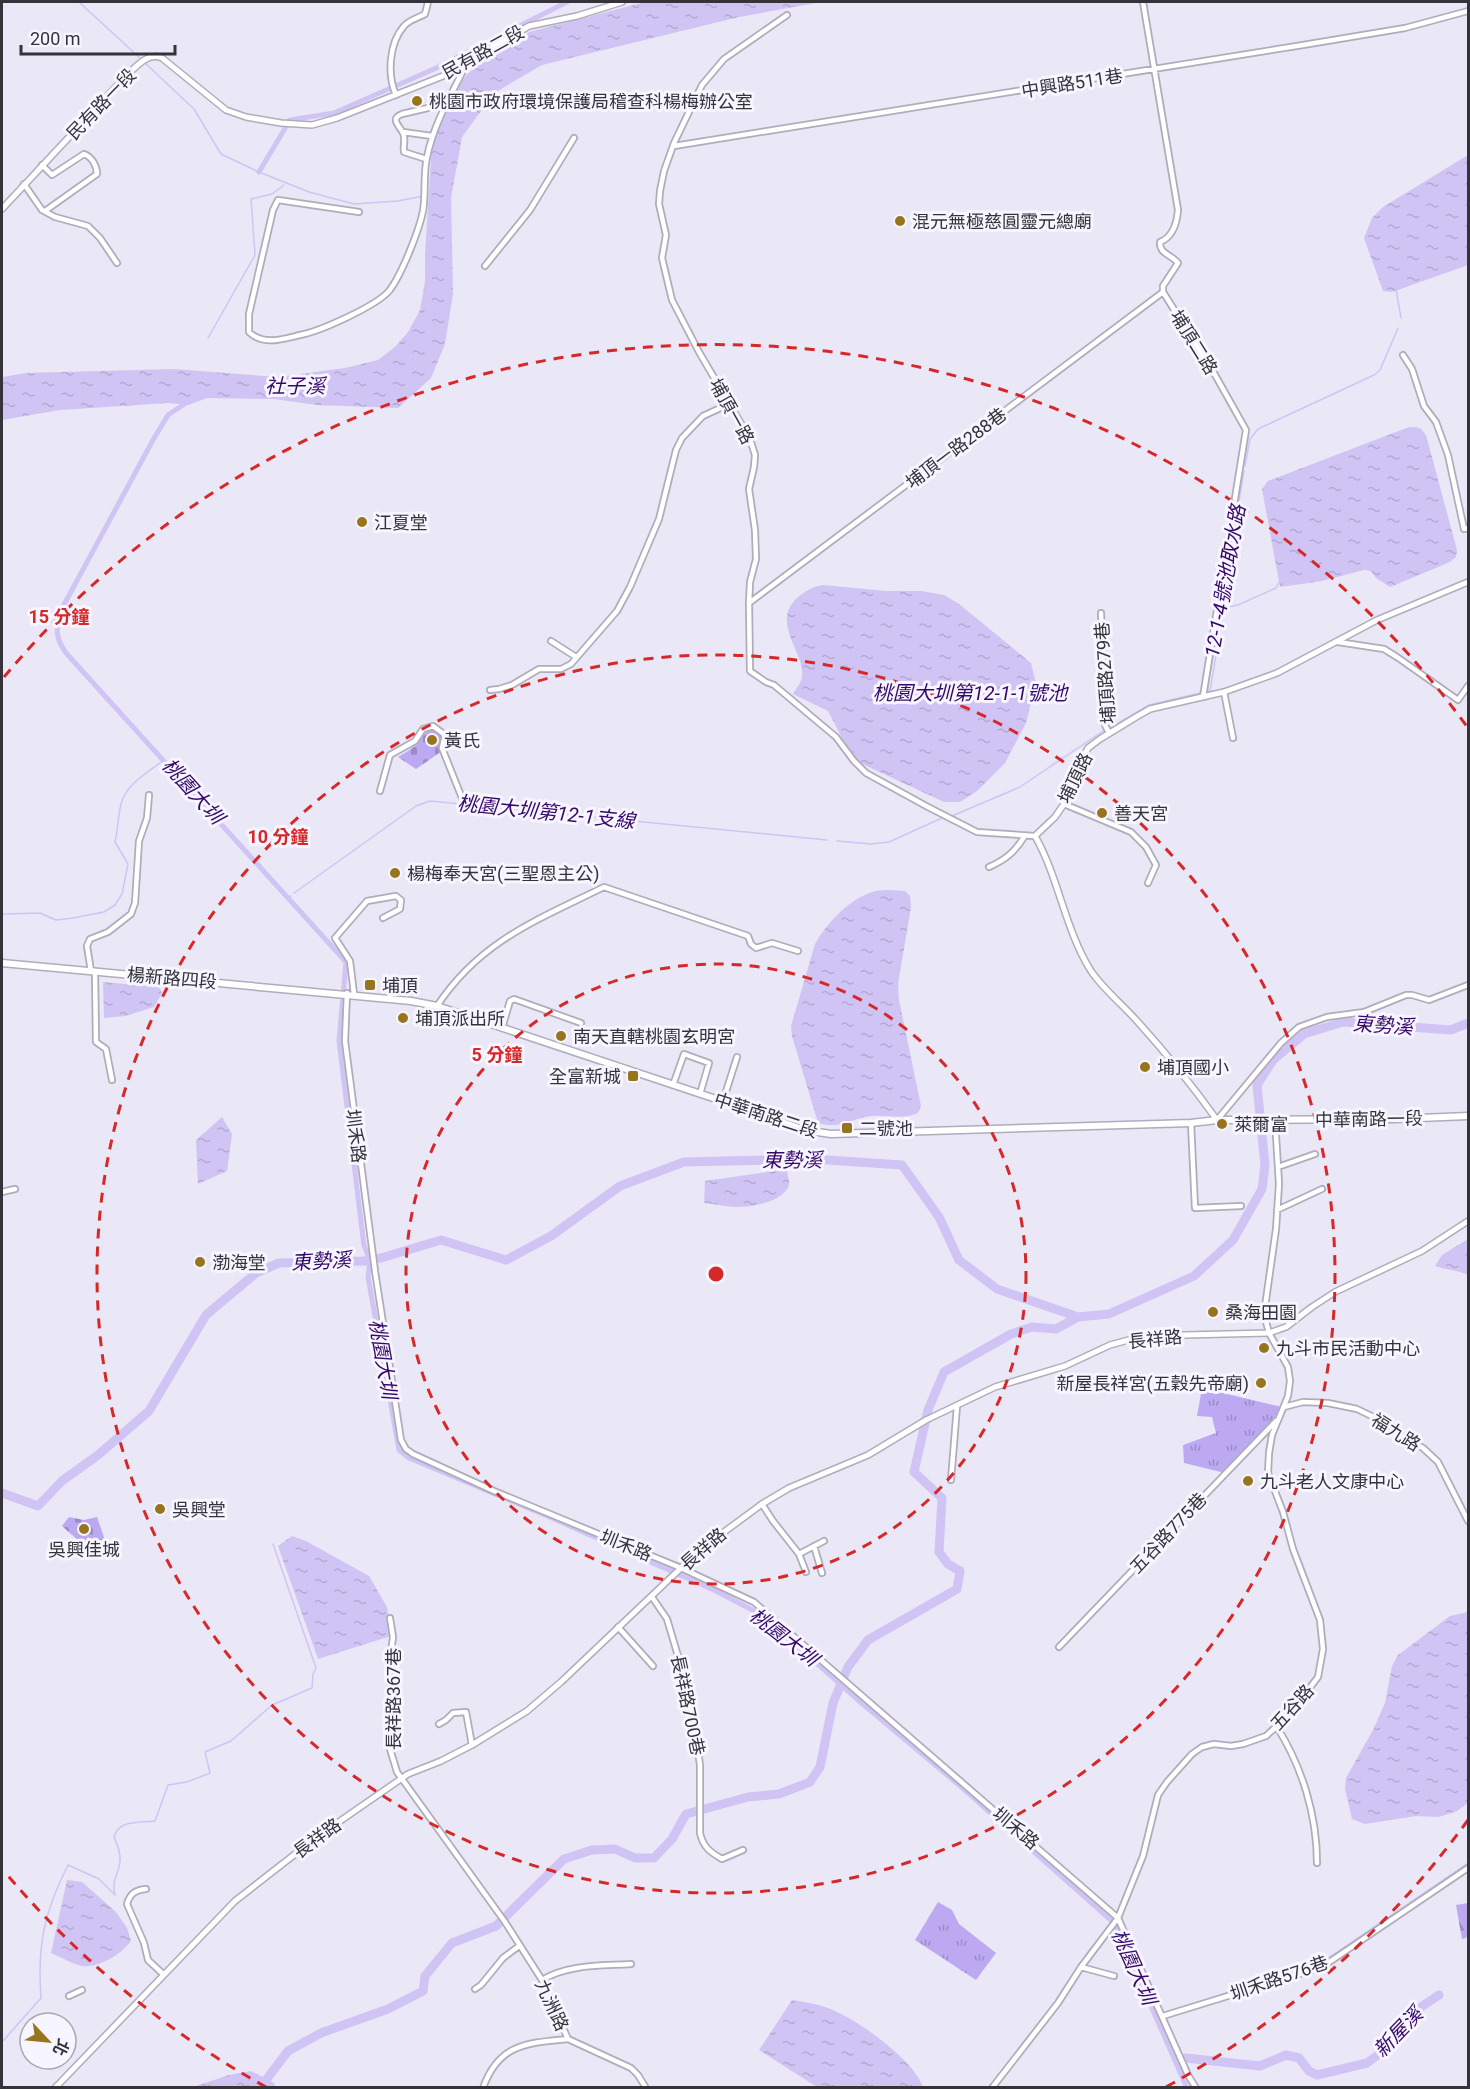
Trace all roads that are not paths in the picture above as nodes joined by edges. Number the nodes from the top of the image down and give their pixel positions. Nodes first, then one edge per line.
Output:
1 (428, 2) edge
2 (622, 2) edge
3 (1143, 2) edge
4 (1468, 11) edge
5 (787, 15) dead end
6 (459, 67) junction
7 (1155, 69) junction
8 (415, 88) joint
9 (394, 90) junction
10 (445, 104) junction
11 (403, 132) junction
12 (432, 136) junction
13 (574, 138) dead end
14 (674, 146) junction
15 (426, 159) junction
16 (42, 165) junction
17 (24, 184) junction
18 (2, 209) edge
19 (45, 211) junction
20 (359, 212) dead end
21 (117, 264) dead end
22 (485, 266) dead end
23 (1163, 292) junction
24 (1403, 355) dead end
25 (729, 404) junction
26 (1468, 528) edge
27 (1468, 582) edge
28 (749, 603) junction
29 (1101, 613) dead end
30 (551, 641) dead end
31 (1338, 642) junction
32 (576, 657) junction
33 (1468, 686) edge
34 (490, 690) dead end
35 (1224, 692) junction
36 (1203, 697) junction
37 (1109, 733) junction
38 (1233, 738) dead end
39 (380, 792) dead end
40 (149, 795) dead end
41 (462, 798) dead end
42 (1064, 804) junction
43 (1035, 836) junction
44 (1024, 837) junction
45 (989, 867) dead end
46 (1148, 884) dead end
47 (383, 918) dead end
48 (798, 951) dead end
49 (2, 963) edge
50 (93, 971) junction
51 (1468, 985) edge
52 (348, 994) junction
53 (437, 1006) junction
54 (581, 1023) dead end
55 (502, 1028) junction
56 (737, 1057) dead end
57 (112, 1080) dead end
58 (674, 1085) junction
59 (700, 1094) junction
60 (723, 1101) junction
61 (1468, 1116) edge
62 (1272, 1119) junction
63 (1217, 1120) junction
64 (1236, 1121) joint
65 (1191, 1123) junction
66 (1315, 1154) dead end
67 (1278, 1167) junction
68 (15, 1189) dead end
69 (1322, 1189) dead end
70 (2, 1192) edge
71 (1241, 1206) dead end
72 (1277, 1210) junction
73 (1468, 1221) edge
74 (1269, 1333) junction
75 (957, 1406) junction
76 (1284, 1407) junction
77 (1278, 1419) junction
78 (951, 1480) dead end
79 (762, 1504) junction
80 (1468, 1521) edge
81 (824, 1541) dead end
82 (814, 1546) junction
83 (799, 1554) junction
84 (677, 1571) junction
85 (806, 1572) dead end
86 (822, 1573) dead end
87 (652, 1597) junction
88 (390, 1618) dead end
89 (618, 1627) junction
90 (1059, 1647) dead end
91 (653, 1666) dead end
92 (439, 1724) dead end
93 (1277, 1727) junction
94 (472, 1745) junction
95 (401, 1779) junction
96 (743, 1850) dead end
97 (1317, 1863) dead end
98 (1468, 1868) edge
99 (146, 1889) dead end
100 (1117, 1920) junction
101 (519, 1946) junction
102 (631, 1964) dead end
103 (1081, 1967) junction
104 (163, 1974) junction
105 (1114, 1976) dead end
106 (543, 1980) junction
107 (475, 1989) dead end
108 (82, 1990) dead end
109 (69, 1996) dead end
110 (1163, 2016) junction
111 (568, 2039) junction
112 (1194, 2087) edge
113 (55, 2088) edge
114 (483, 2088) edge
115 (646, 2088) edge
116 (992, 2088) edge

1 - 9 street
2 - 6 street, 民有路二段
3 - 7 street, 埔頂二路
4 - 7 street, 中興路511巷
5 - 14 street, 埔頂一路
6 - 8 street, 民有路二段
6 - 10 street
7 - 14 street, 中興路511巷
7 - 23 street, 埔頂二路
8 - 9 street, 民有路一段
9 - 16 street, 民有路一段
10 - 11 street
10 - 12 street
11 - 12 street
11 - 15 street
12 - 15 street
13 - 22 street
14 - 25 street, 埔頂一路
15 - 20 street
16 - 17 street, 民有路一段
16 - 19 street
17 - 18 street, 民有路一段
17 - 19 street
19 - 21 street
23 - 28 street, 埔頂一路288巷
23 - 36 street, 埔頂二路
24 - 26 street
25 - 28 street, 埔頂一路
25 - 32 street
27 - 31 street, 埔頂路
28 - 44 street, 埔頂一路
29 - 37 street, 埔頂路279巷
30 - 32 street
31 - 33 street
31 - 35 street, 埔頂路
32 - 34 street
35 - 36 street, 埔頂路
35 - 38 street
36 - 37 street, 埔頂路
37 - 42 street, 埔頂路
39 - 41 street
40 - 50 street
42 - 43 street, 埔頂路
42 - 46 street
43 - 44 street, 埔頂一路
43 - 63 street
44 - 45 street
47 - 52 street, 圳禾路
48 - 53 street
49 - 50 main road, 楊新路四段
50 - 52 main road, 楊新路四段
50 - 57 street
51 - 63 street
52 - 53 main road, 中華南路二段
52 - 84 street, 圳禾路
53 - 55 main road, 中華南路二段
54 - 55 street
55 - 58 main road, 中華南路二段
56 - 60 street
58 - 59 main road, 中華南路二段
58 - 59 street
59 - 60 main road, 中華南路二段
60 - 65 main road, 中華南路二段
61 - 62 main road, 中華南路一段
62 - 64 main road, 中華南路一段
62 - 67 street
63 - 64 main road, 中華南路二段
63 - 65 main road, 中華南路二段
65 - 71 street
66 - 67 street
67 - 72 street
68 - 70 street
69 - 72 street
72 - 74 street
73 - 74 street, 長祥路
74 - 75 street, 長祥路
74 - 76 street, 五谷路
75 - 78 street
75 - 79 street, 長祥路
76 - 77 street, 五谷路
76 - 80 street, 福九路
77 - 90 street, 五谷路775巷
77 - 93 street, 五谷路
79 - 83 street
79 - 84 street, 長祥路
81 - 82 street
82 - 83 street
82 - 86 street
83 - 85 street
84 - 87 street, 長祥路
84 - 100 street, 圳禾路
87 - 89 street, 長祥路
87 - 96 street, 長祥路700巷
88 - 95 street, 長祥路367巷
89 - 91 street
89 - 94 street, 長祥路
92 - 94 street
93 - 97 street
93 - 100 street, 五谷路
94 - 95 street, 長祥路
95 - 101 street, 九洲路
95 - 104 street, 長祥路
98 - 110 street, 圳禾路576巷
99 - 104 street
100 - 103 street, 五谷路
100 - 110 street, 圳禾路
101 - 106 street, 九洲路
101 - 107 street
102 - 106 street
103 - 105 street
103 - 116 street, 五谷路
104 - 113 street, 長祥路
106 - 111 street, 九洲路
108 - 109 street
110 - 112 street, 圳禾路
111 - 114 street
111 - 115 street, 九洲路

